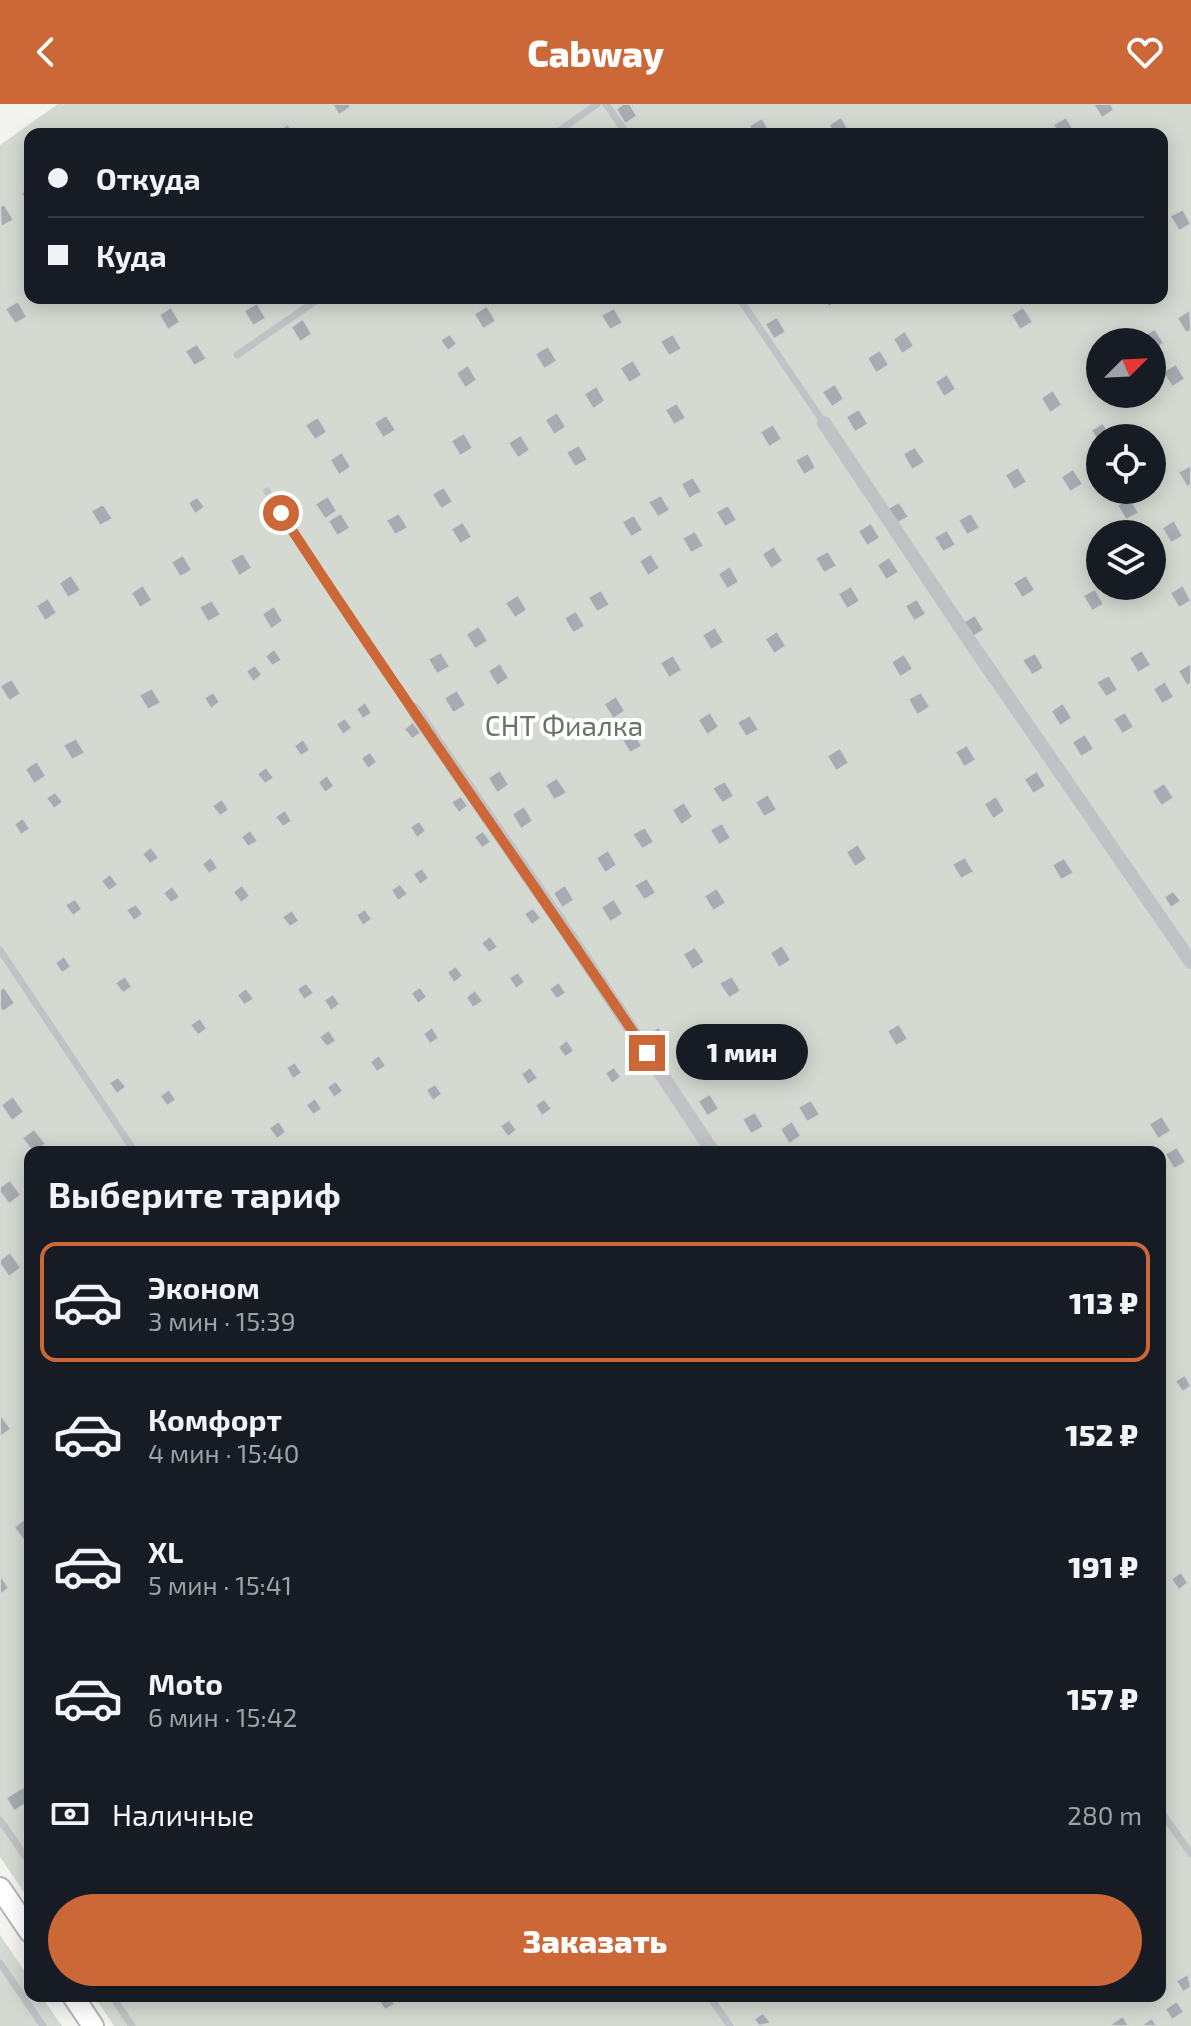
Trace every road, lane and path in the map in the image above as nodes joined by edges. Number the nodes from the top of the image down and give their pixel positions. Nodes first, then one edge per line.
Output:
1 (597, 104) edge
2 (606, 104) edge
3 (563, 128) edge
4 (623, 128) edge
5 (311, 304) edge
6 (743, 304) edge
7 (237, 355) dead end
8 (824, 423) joint
9 (267, 491) dead end
10 (414, 710) joint
11 (0, 950) edge
12 (1191, 962) edge
13 (131, 1146) edge
14 (709, 1146) edge
15 (1166, 1819) edge
16 (0, 1820) edge
17 (24, 1854) edge
18 (1191, 1854) edge
19 (0, 1888) edge
20 (24, 1923) edge
21 (0, 1963) edge
22 (24, 1998) edge
23 (27, 2002) edge
24 (77, 2002) edge
25 (116, 2002) edge
26 (713, 2002) edge
27 (43, 2026) edge
28 (93, 2026) edge
29 (132, 2026) edge
30 (730, 2026) edge

1 - 3 lane
2 - 4 lane
5 - 7 lane
6 - 8 lane
8 - 12 street
9 - 10 lane
10 - 14 street
11 - 13 lane
15 - 18 lane
16 - 17 lane
19 - 20 street
21 - 22 lane
23 - 27 lane
24 - 28 street
25 - 29 lane
26 - 30 lane

